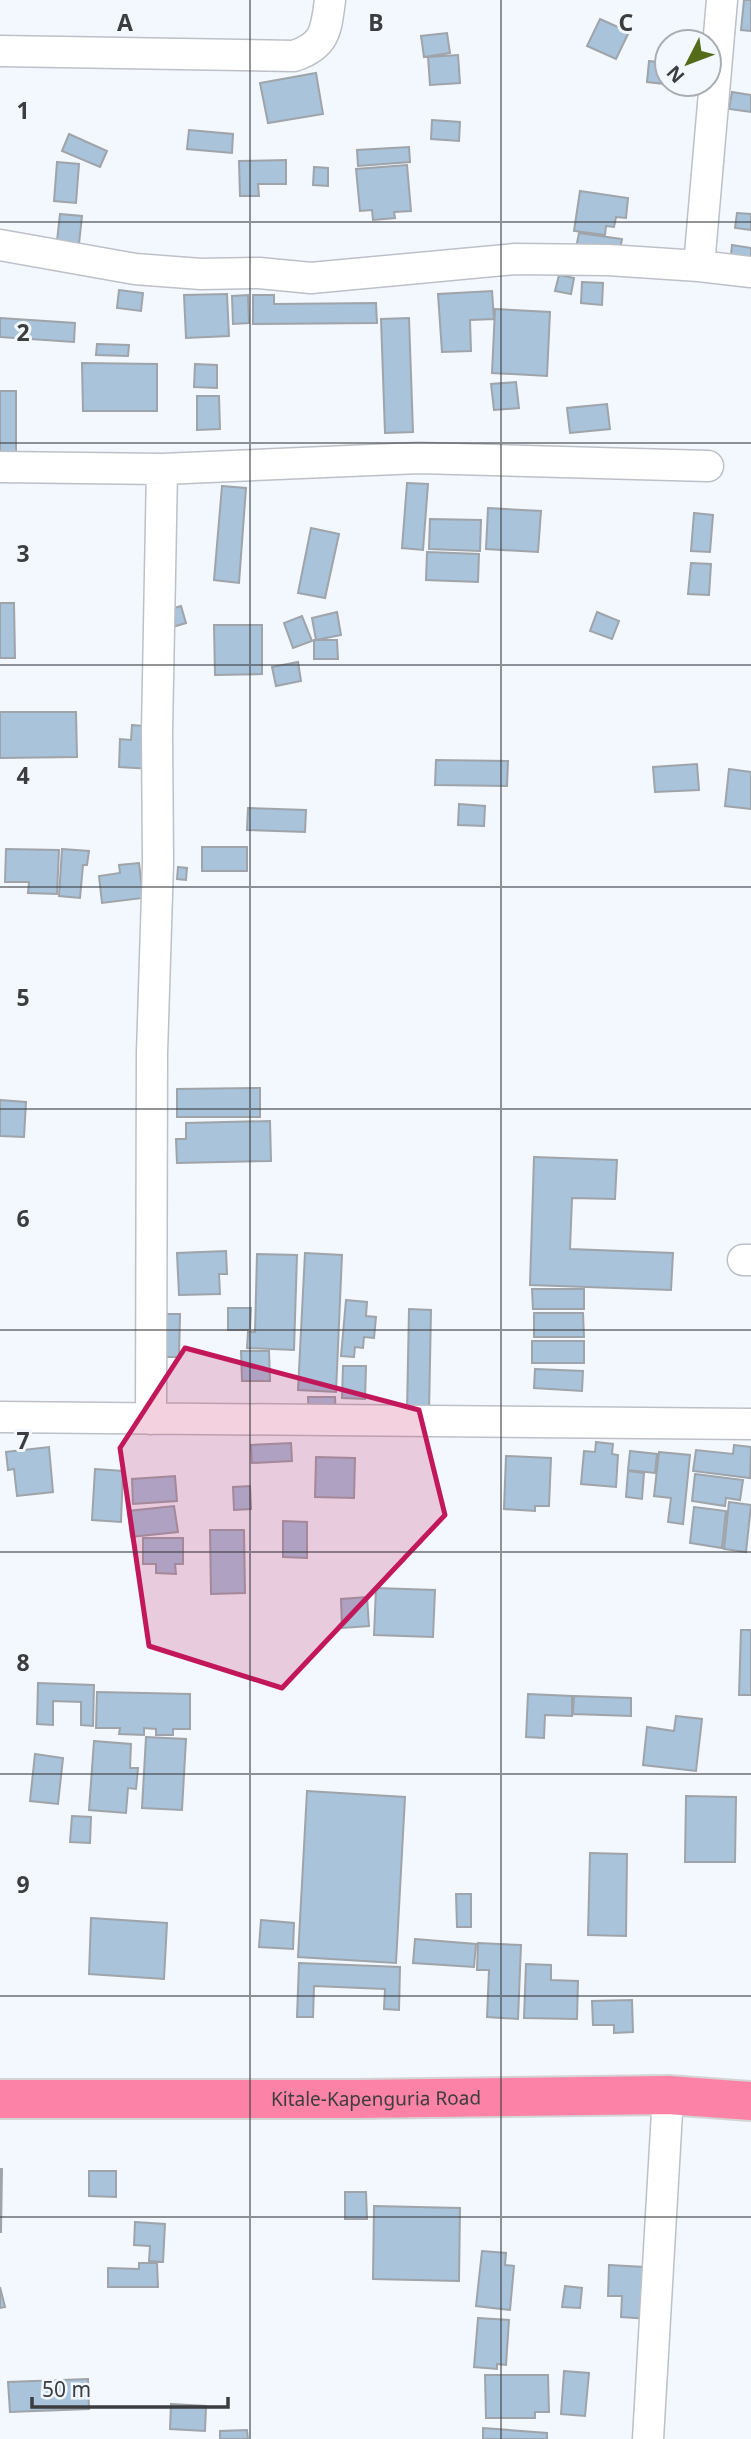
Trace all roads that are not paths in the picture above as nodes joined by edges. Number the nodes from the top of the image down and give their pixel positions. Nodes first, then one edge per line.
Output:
1 (330, 0) edge
2 (722, 0) edge
3 (0, 51) edge
4 (0, 245) edge
5 (699, 265) junction
6 (751, 272) edge
7 (708, 466) dead end
8 (0, 467) edge
9 (162, 469) junction
10 (0, 1417) edge
11 (151, 1419) junction
12 (751, 1424) edge
13 (668, 2095) junction
14 (0, 2099) edge
15 (751, 2101) edge
16 (648, 2439) edge

1 - 3 street
2 - 5 street
4 - 5 street
5 - 6 street
7 - 9 street
8 - 9 street
9 - 11 street
10 - 11 street
11 - 12 street
13 - 14 highway, Kitale-Kapenguria Road
13 - 15 highway, Kitale-Kapenguria Road
13 - 16 street

